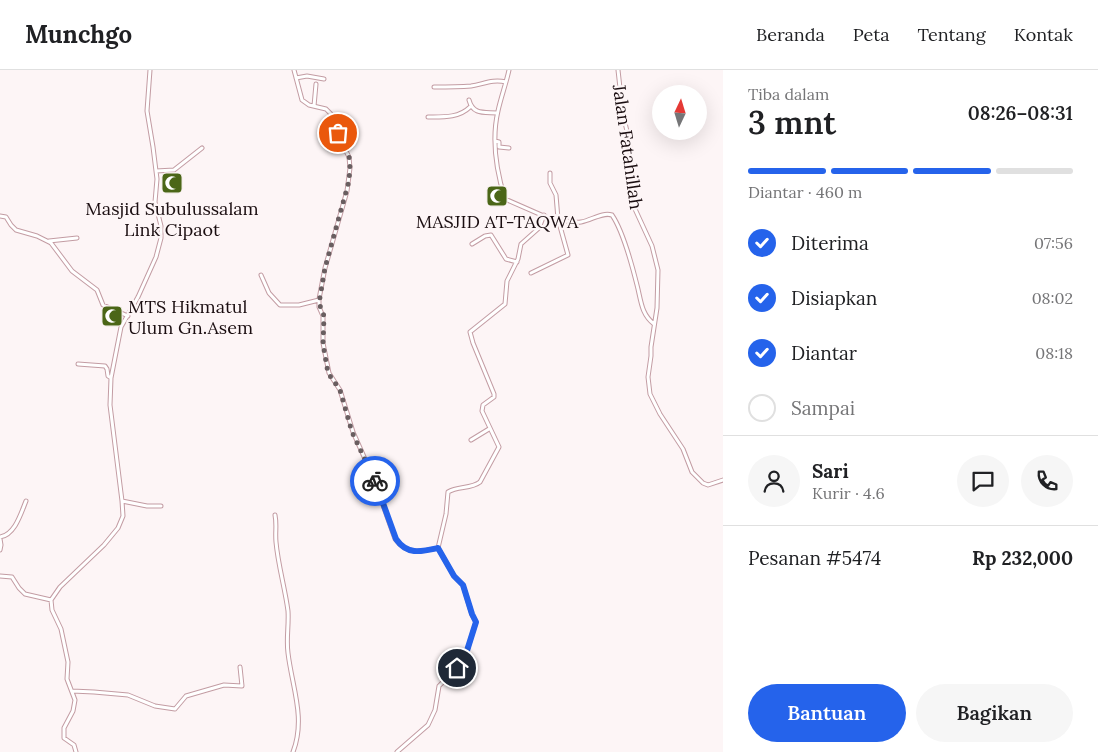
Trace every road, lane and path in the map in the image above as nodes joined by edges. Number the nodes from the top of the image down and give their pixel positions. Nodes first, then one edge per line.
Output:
1 (150, 70) edge
2 (294, 70) edge
3 (509, 70) edge
4 (618, 70) edge
5 (296, 78) junction
6 (324, 79) dead end
7 (506, 82) junction
8 (316, 84) dead end
9 (434, 87) dead end
10 (469, 100) dead end
11 (314, 106) junction
12 (470, 107) junction
13 (498, 113) junction
14 (428, 117) dead end
15 (495, 141) junction
16 (202, 148) dead end
17 (509, 148) dead end
18 (156, 171) junction
19 (550, 173) dead end
20 (544, 215) junction
21 (0, 216) edge
22 (558, 219) junction
23 (77, 238) dead end
24 (48, 241) junction
25 (472, 244) dead end
26 (517, 262) junction
27 (532, 273) dead end
28 (261, 275) dead end
29 (318, 300) junction
30 (128, 316) junction
31 (654, 324) junction
32 (78, 364) dead end
33 (111, 378) junction
34 (489, 429) junction
35 (471, 440) dead end
36 (723, 480) edge
37 (26, 501) dead end
38 (122, 501) junction
39 (162, 506) dead end
40 (275, 515) dead end
41 (0, 538) edge
42 (438, 548) junction
43 (0, 550) edge
44 (0, 576) edge
45 (51, 600) junction
46 (240, 667) dead end
47 (71, 692) junction
48 (76, 752) edge
49 (293, 752) edge
50 (398, 752) edge

1 - 18 street
2 - 5 street
3 - 7 street, Jalan Fatahillah
4 - 31 street, Jalan Fatahillah
5 - 6 street
5 - 11 street
7 - 9 street
7 - 13 street, Jalan Fatahillah
8 - 11 street
10 - 12 street
11 - 29 street
12 - 13 street
12 - 14 street
13 - 15 street, Jalan Fatahillah
15 - 17 street
15 - 20 street, Jalan Fatahillah
16 - 18 street
18 - 30 street
19 - 22 street
20 - 22 street, Jalan Fatahillah
20 - 26 street
21 - 24 street
22 - 27 street
22 - 31 street, Jalan Fatahillah
23 - 24 street
24 - 30 street
25 - 26 street
26 - 34 street
28 - 29 street
29 - 42 street
30 - 33 street
31 - 36 street, Jalan Fatahillah
32 - 33 street
33 - 38 street
34 - 35 street
34 - 42 street
37 - 41 street
38 - 39 street
38 - 45 street
40 - 49 street
41 - 43 street
42 - 50 street
44 - 45 street
45 - 47 street
46 - 47 street
47 - 48 street

